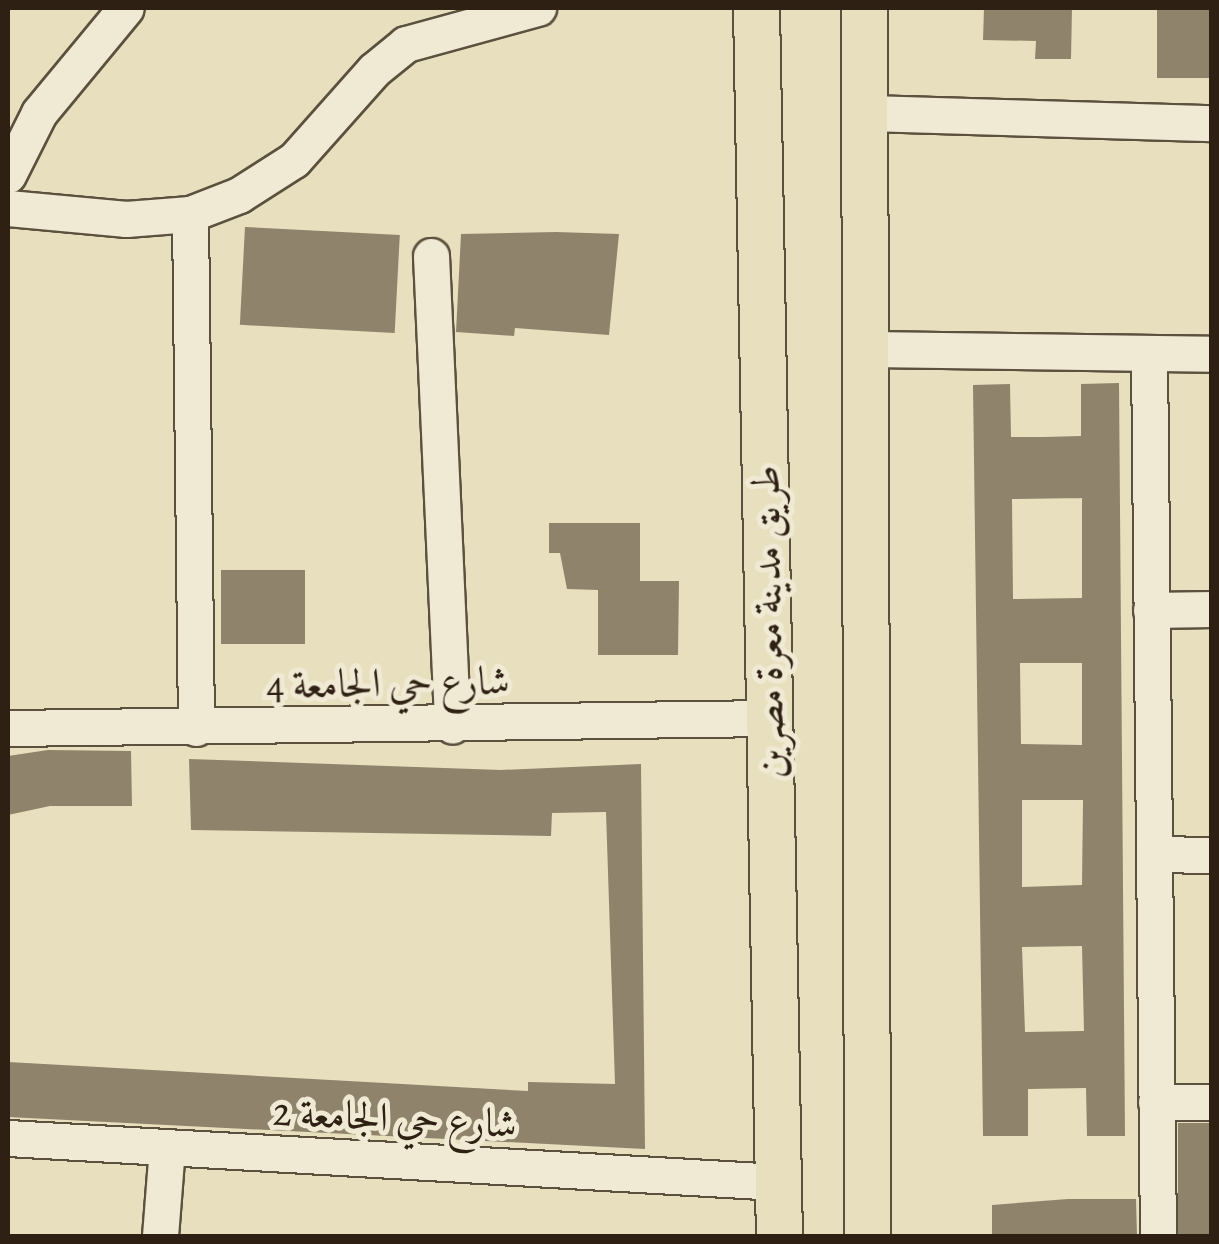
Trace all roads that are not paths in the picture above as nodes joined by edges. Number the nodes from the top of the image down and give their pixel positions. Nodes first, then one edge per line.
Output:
1 (126, 8) edge
2 (538, 8) edge
3 (756, 8) edge
4 (864, 8) edge
5 (869, 113) junction
6 (1212, 123) edge
7 (8, 175) edge
8 (8, 208) edge
9 (190, 214) junction
10 (431, 256) dead end
11 (869, 349) junction
12 (1149, 354) junction
13 (1212, 354) edge
14 (1212, 609) edge
15 (1152, 610) junction
16 (770, 718) junction
17 (452, 726) junction
18 (8, 728) edge
19 (196, 728) junction
20 (1154, 854) junction
21 (1212, 855) edge
22 (1156, 1102) junction
23 (1212, 1102) edge
24 (8, 1138) edge
25 (167, 1148) junction
26 (778, 1182) junction
27 (160, 1236) edge
28 (779, 1236) edge
29 (867, 1236) edge
30 (1158, 1236) edge

1 - 7 street
2 - 9 street
3 - 16 main road, طريق مدينة معرة مصرين
4 - 5 main road
5 - 6 street
5 - 11 main road
8 - 9 street
9 - 19 street
10 - 17 street
11 - 12 street
11 - 29 main road
12 - 13 street
12 - 15 street
14 - 15 street
15 - 20 street
16 - 17 street, شارع حي الجامعة 4
16 - 26 main road, طريق مدينة معرة مصرين
17 - 19 street, شارع حي الجامعة 4
18 - 19 street, شارع حي الجامعة 4
20 - 21 street
20 - 22 street
22 - 23 street
22 - 30 street
24 - 25 street, شارع حي الجامعة 2
25 - 26 street, شارع حي الجامعة 2
25 - 27 street
26 - 28 main road, طريق مدينة معرة مصرين

